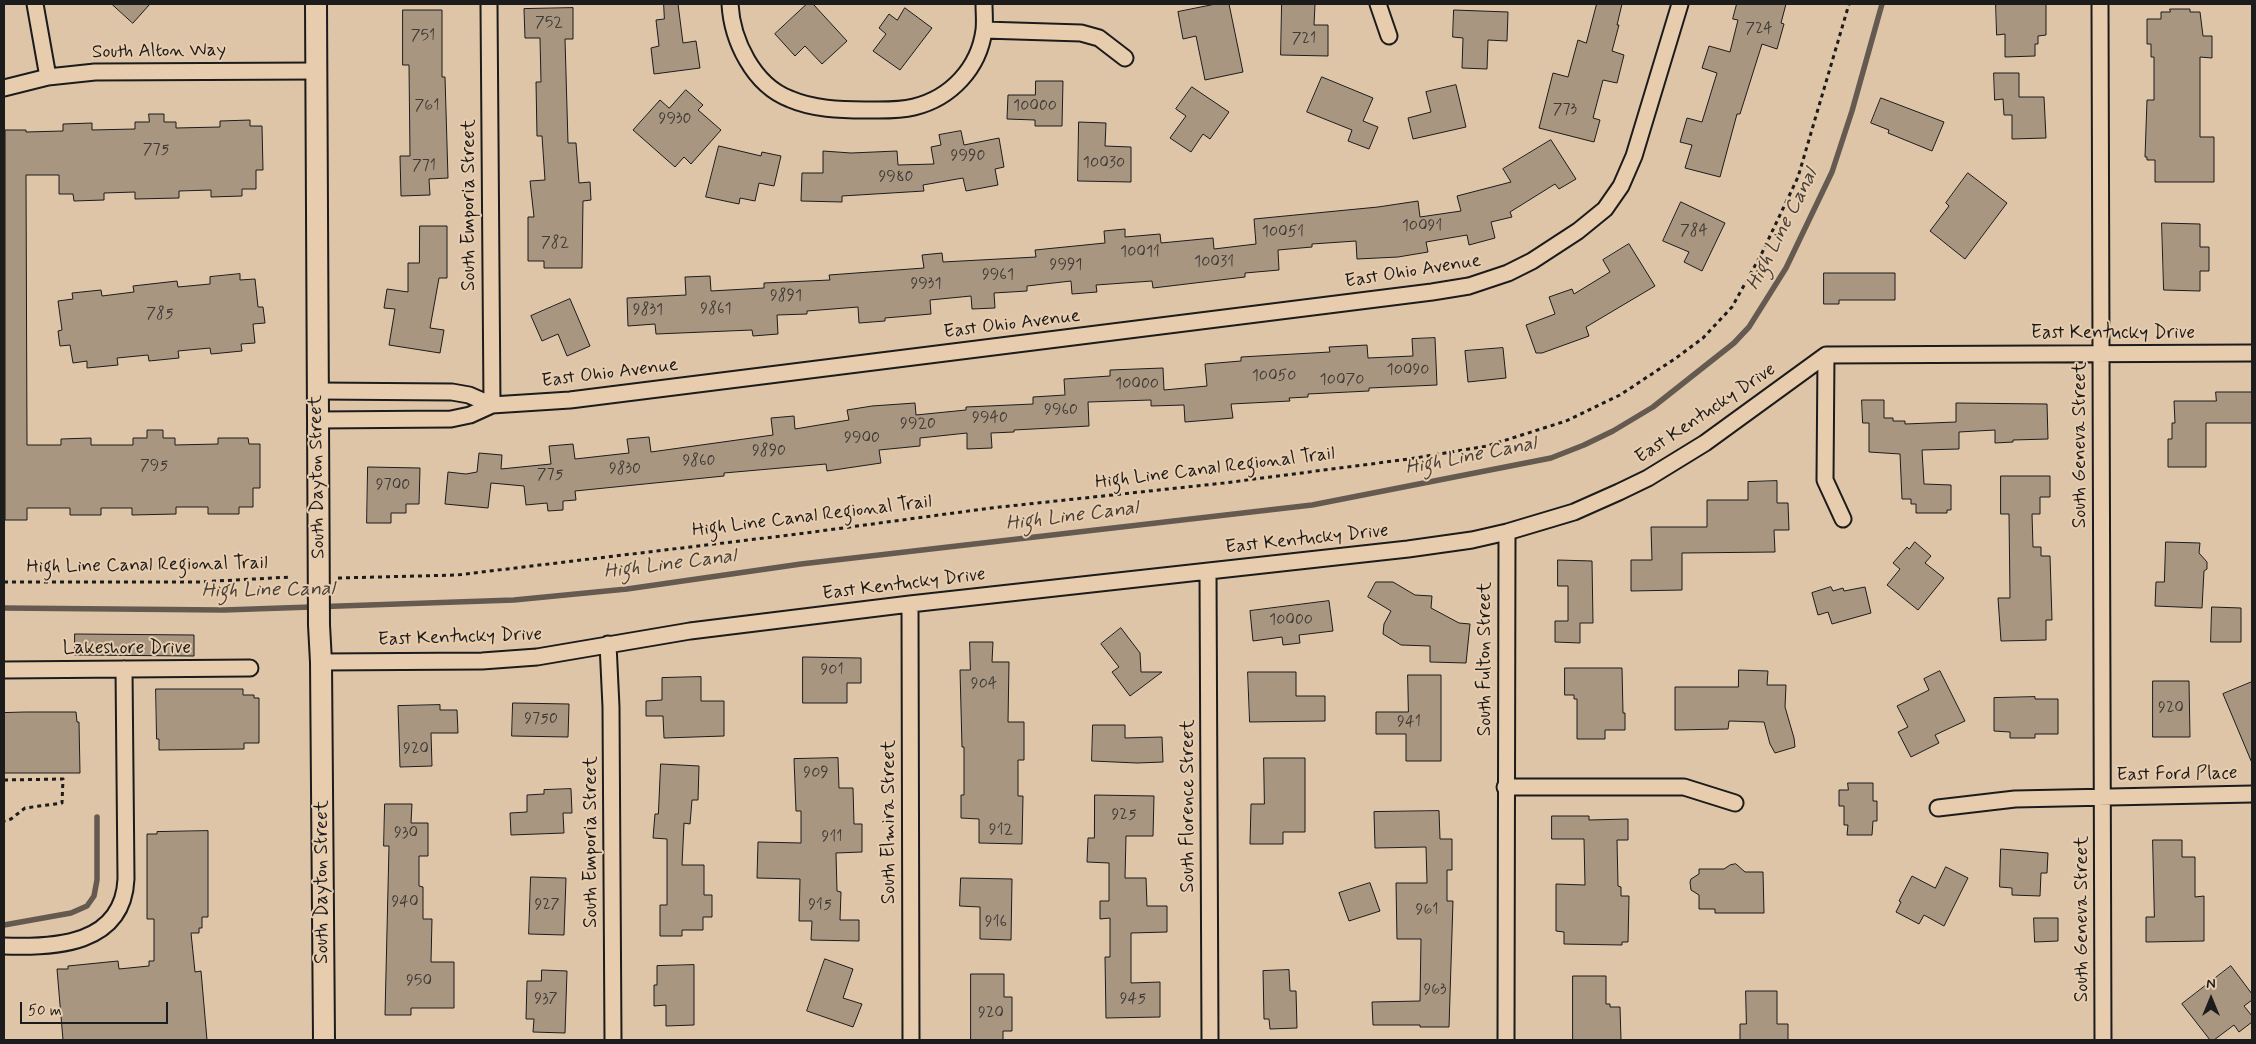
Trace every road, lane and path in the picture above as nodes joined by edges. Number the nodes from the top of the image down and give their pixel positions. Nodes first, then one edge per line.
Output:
1 (35, 4) edge
2 (316, 4) edge
3 (489, 4) edge
4 (730, 4) edge
5 (984, 4) edge
6 (1378, 4) edge
7 (1680, 4) edge
8 (1849, 4) edge
9 (2100, 4) edge
10 (984, 30) junction
11 (1389, 36) dead end
12 (1125, 58) dead end
13 (317, 71) junction
14 (48, 77) junction
15 (4, 88) edge
16 (2252, 353) edge
17 (2100, 354) junction
18 (1826, 355) junction
19 (318, 391) junction
20 (492, 405) junction
21 (318, 420) junction
22 (1844, 519) dead end
23 (1507, 532) junction
24 (1208, 572) junction
25 (291, 577) dead end
26 (336, 578) dead end
27 (4, 582) edge
28 (910, 604) junction
29 (608, 644) junction
30 (322, 662) junction
31 (250, 668) dead end
32 (124, 669) junction
33 (4, 670) edge
34 (4, 780) edge
35 (1505, 787) junction
36 (2252, 794) edge
37 (2103, 797) junction
38 (1735, 802) dead end
39 (1938, 808) dead end
40 (4, 821) edge
41 (4, 946) edge
42 (324, 1040) edge
43 (612, 1040) edge
44 (911, 1040) edge
45 (1210, 1040) edge
46 (1506, 1040) edge
47 (2103, 1040) edge

1 - 14 street
2 - 13 street, South Dayton Street
3 - 20 street, South Emporia Street
4 - 10 street
5 - 10 street
6 - 11 street
7 - 20 street, East Ohio Avenue
8 - 26 path, High Line Canal Regional Trail
9 - 17 street, South Geneva Street
10 - 12 street
13 - 14 street, South Alton Way
13 - 19 street, South Dayton Street
14 - 15 street, South Alton Way
16 - 17 street, East Kentucky Drive
17 - 18 street, East Kentucky Drive
17 - 37 street, South Geneva Street
18 - 22 street
18 - 23 street, East Kentucky Drive
19 - 20 street, East Ohio Avenue
19 - 21 street, South Dayton Street
20 - 21 street, East Ohio Avenue
21 - 30 street, South Dayton Street
23 - 24 street, East Kentucky Drive
23 - 35 street, South Fulton Street
24 - 28 street, East Kentucky Drive
24 - 45 street, South Florence Street
25 - 27 path, High Line Canal Regional Trail
28 - 29 street, East Kentucky Drive
28 - 44 street, South Elmira Street
29 - 30 street, East Kentucky Drive
29 - 43 street, South Emporia Street
30 - 42 street, South Dayton Street
31 - 32 street, Lakeshore Drive
32 - 33 street, Lakeshore Drive
32 - 41 street
34 - 40 path
35 - 38 street
35 - 46 street, South Fulton Street
36 - 37 street, East Ford Place
37 - 39 street
37 - 47 street, South Geneva Street

